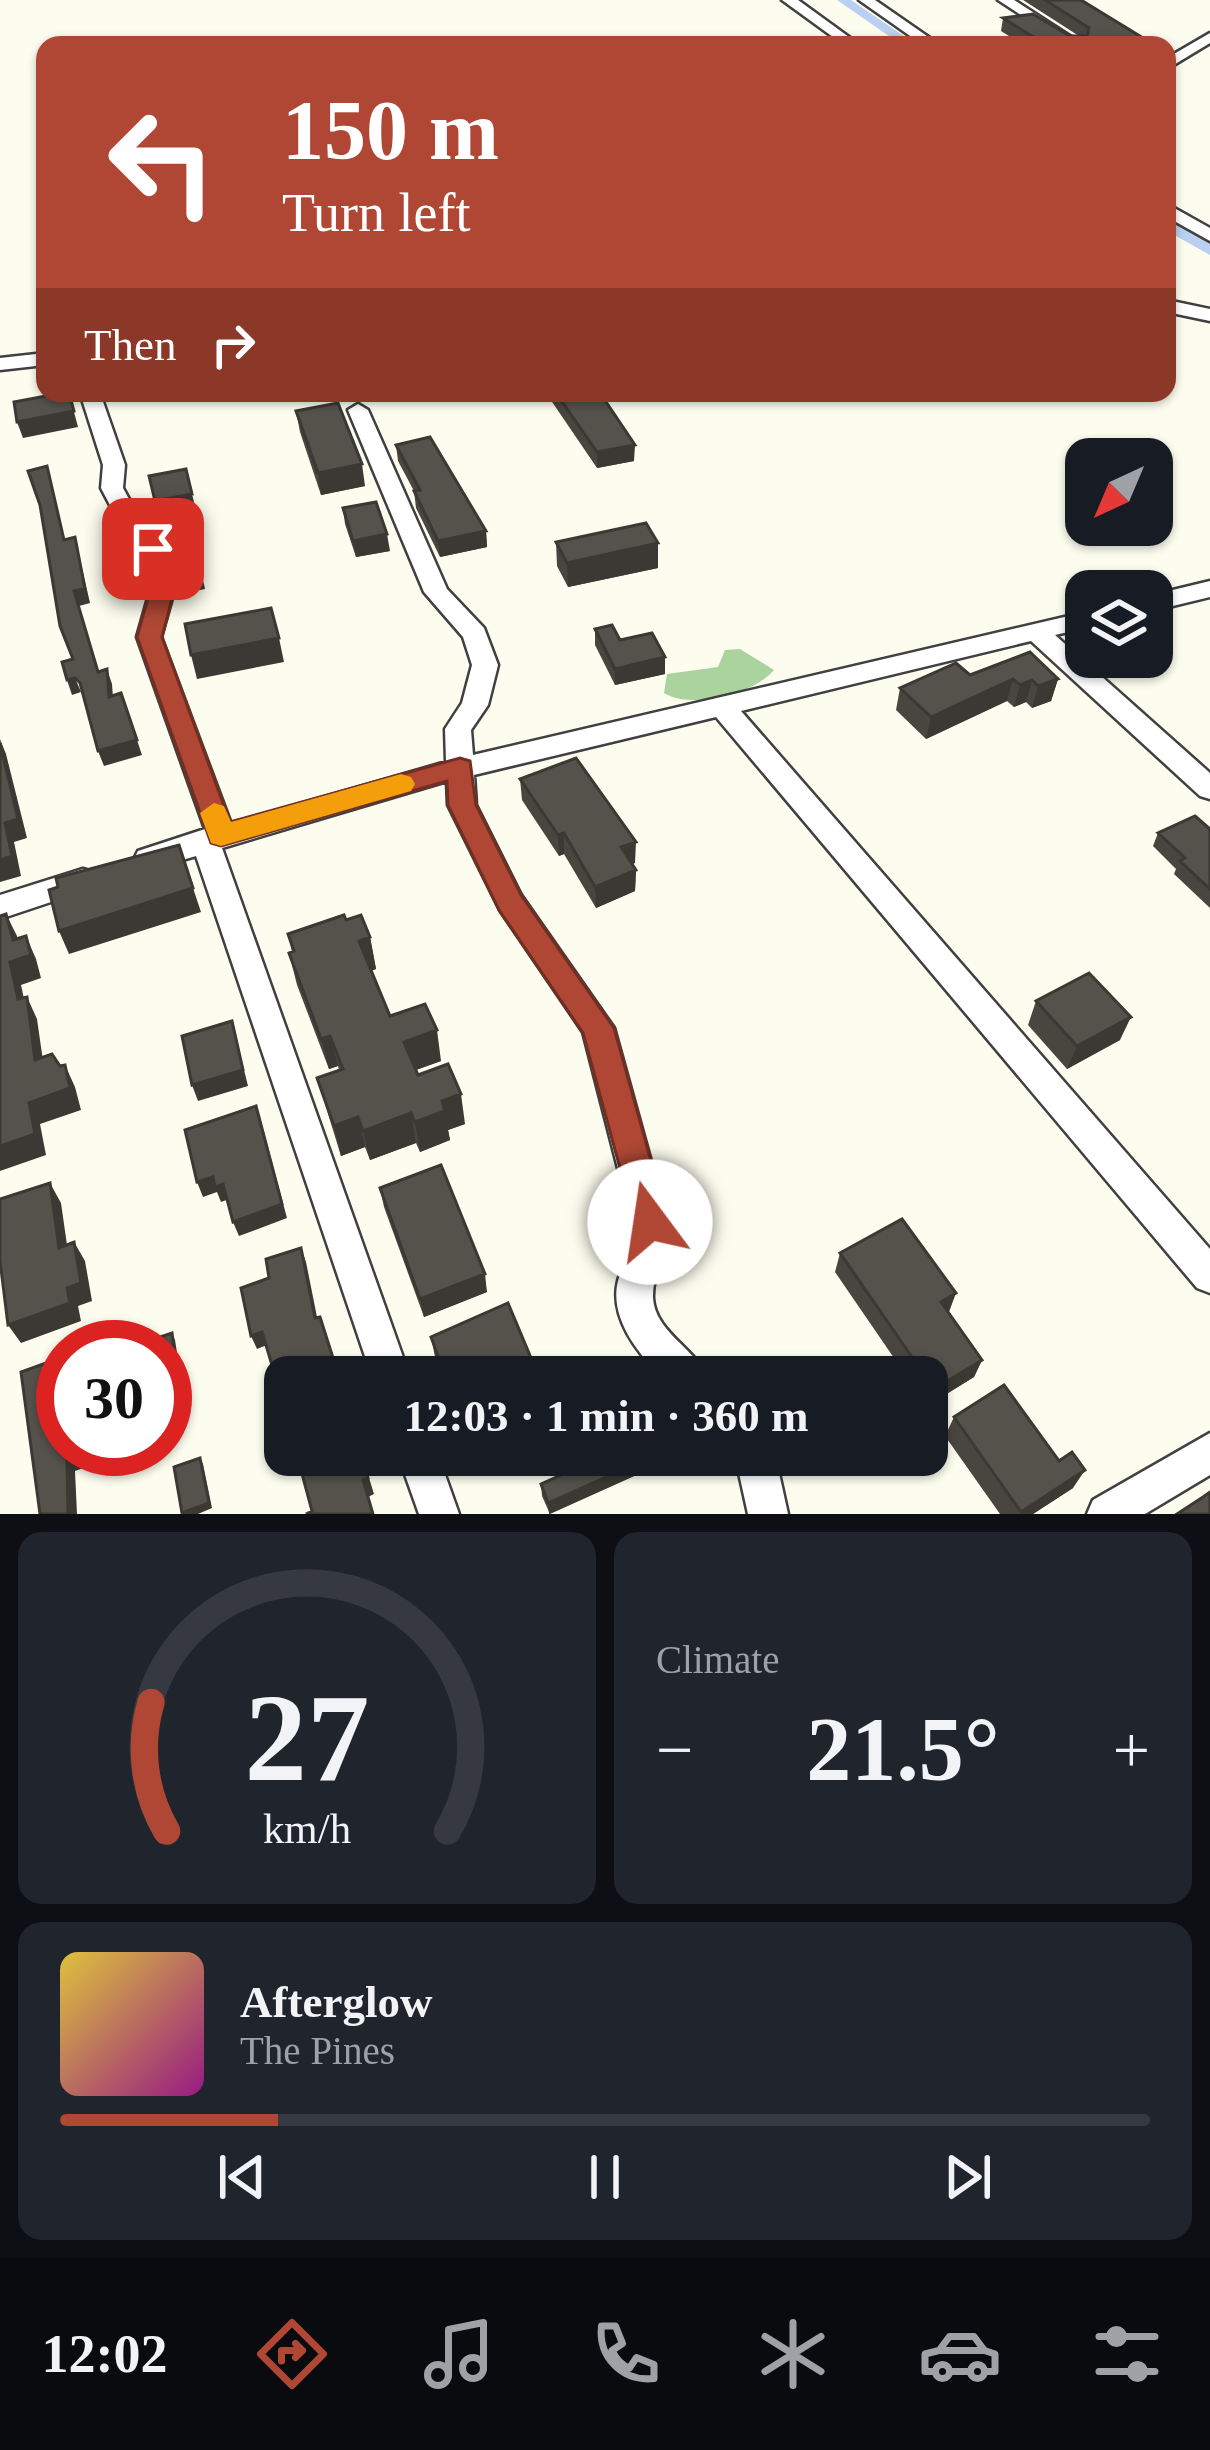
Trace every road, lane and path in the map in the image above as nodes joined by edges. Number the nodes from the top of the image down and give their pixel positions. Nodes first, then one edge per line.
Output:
1 (789, 0) edge
2 (866, 0) edge
3 (1005, 0) edge
4 (840, 36) edge
5 (920, 36) edge
6 (1063, 36) edge
7 (1210, 37) edge
8 (1176, 59) edge
9 (1176, 215) edge
10 (1210, 236) edge
11 (1176, 308) edge
12 (1210, 315) edge
13 (36, 360) edge
14 (0, 364) edge
15 (93, 402) edge
16 (358, 410) dead end
17 (1210, 589) edge
18 (1173, 598) edge
19 (1065, 625) edge
20 (1036, 632) junction
21 (722, 706) junction
22 (460, 768) junction
23 (1210, 789) edge
24 (213, 838) junction
25 (0, 907) edge
26 (1210, 1276) edge
27 (384, 1356) edge
28 (669, 1356) edge
29 (1210, 1453) edge
30 (425, 1476) edge
31 (760, 1476) edge
32 (439, 1514) edge
33 (768, 1514) edge
34 (1107, 1514) edge

1 - 4 street
2 - 5 street
3 - 6 street
7 - 8 street
9 - 10 street
11 - 12 street
13 - 14 street
15 - 24 street
16 - 22 street
17 - 18 street
19 - 20 street
20 - 21 street
20 - 23 street
21 - 22 street
21 - 26 street
22 - 24 street
22 - 28 street
24 - 25 street
24 - 27 street
29 - 34 street
30 - 32 street
31 - 33 street

